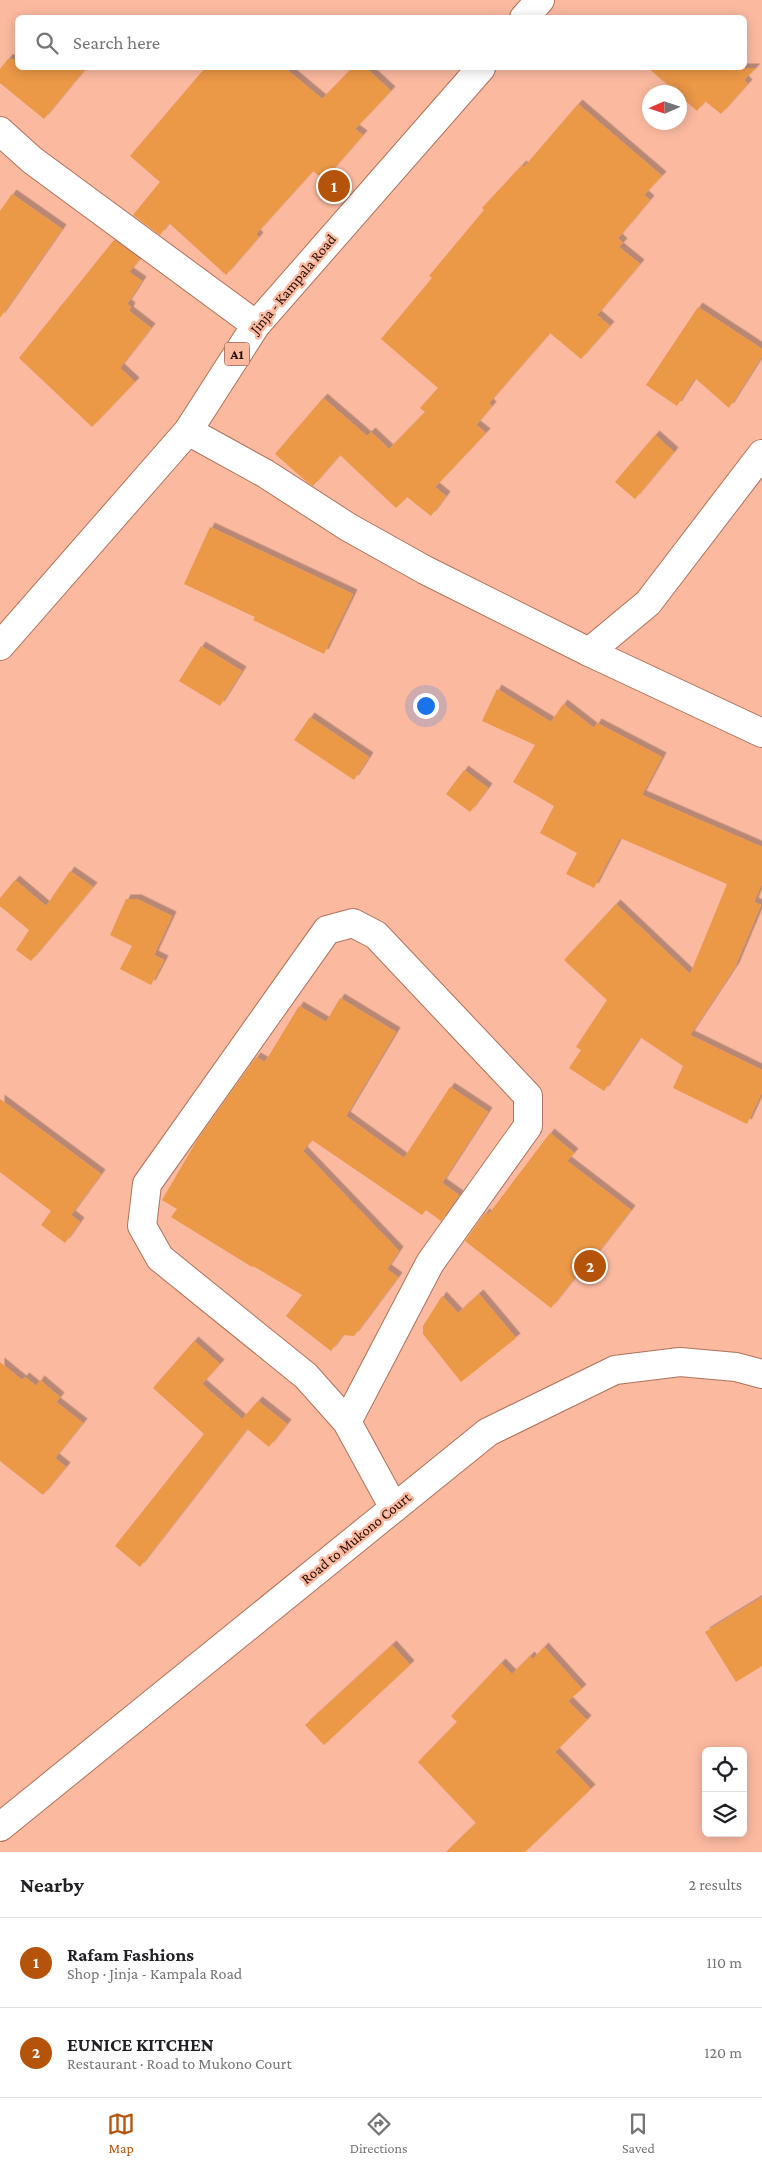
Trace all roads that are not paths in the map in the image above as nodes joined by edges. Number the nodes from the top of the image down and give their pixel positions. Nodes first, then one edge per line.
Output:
1 (540, 0) edge
2 (527, 15) edge
3 (479, 70) edge
4 (0, 131) edge
5 (256, 325) junction
6 (188, 431) junction
7 (762, 454) edge
8 (0, 646) edge
9 (589, 652) junction
10 (762, 733) edge
11 (762, 1374) edge
12 (346, 1422) junction
13 (394, 1508) junction
14 (0, 1827) edge

1 - 2 main road
3 - 5 main road, Jinja - Kampala Road / A1
4 - 5 main road
5 - 6 main road, Jinja - Kampala Road / A1
6 - 8 main road, Jinja - Kampala Road / A1
6 - 9 main road
7 - 9 main road
9 - 10 main road
11 - 13 main road, Road to Mukono Court
12 - 12 main road
12 - 13 main road
13 - 14 main road, Road to Mukono Court

